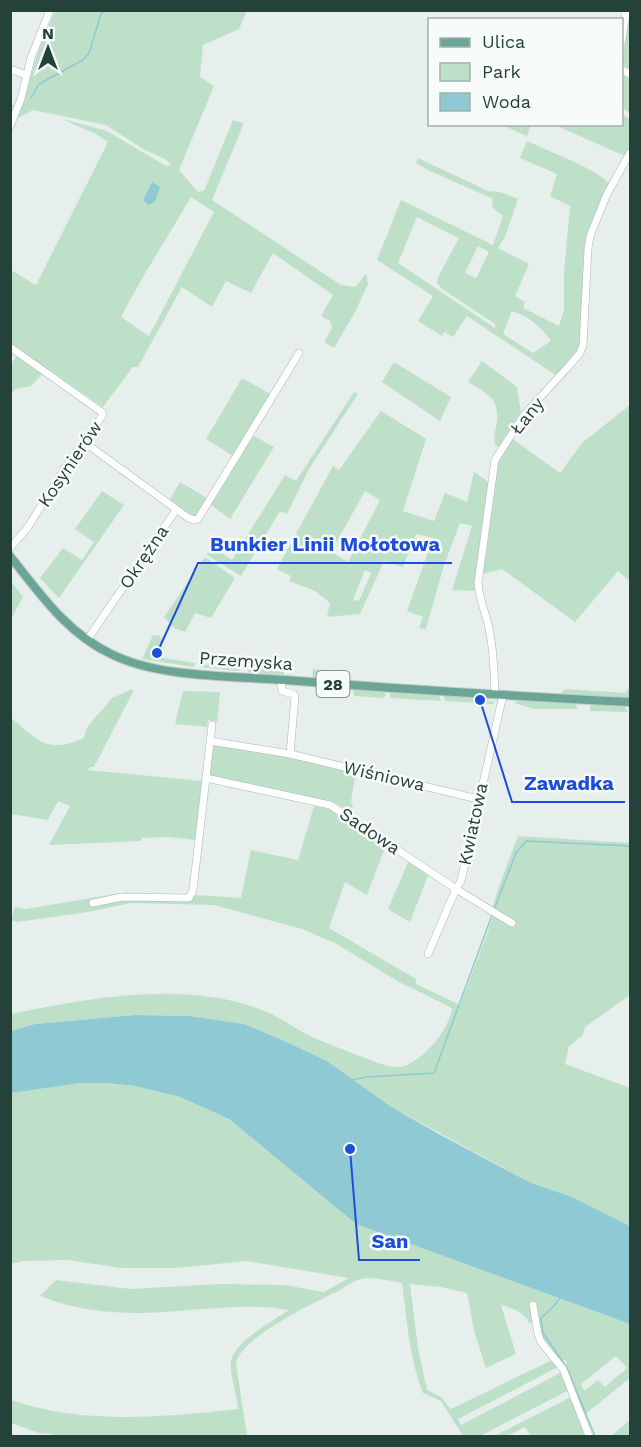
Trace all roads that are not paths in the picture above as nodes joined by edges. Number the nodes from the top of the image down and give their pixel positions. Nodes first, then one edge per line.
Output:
1 (50, 10) edge
2 (624, 10) edge
3 (623, 30) edge
4 (10, 69) edge
5 (26, 75) junction
6 (10, 126) edge
7 (630, 153) edge
8 (10, 347) edge
9 (299, 354) dead end
10 (84, 442) junction
11 (176, 510) junction
12 (10, 548) edge
13 (10, 556) edge
14 (87, 640) junction
15 (281, 680) junction
16 (499, 695) junction
17 (630, 702) edge
18 (212, 725) dead end
19 (210, 741) junction
20 (290, 754) junction
21 (206, 778) junction
22 (478, 799) junction
23 (456, 889) junction
24 (93, 903) dead end
25 (512, 923) dead end
26 (428, 954) dead end
27 (533, 1305) dead end
28 (589, 1437) edge

1 - 5 street
2 - 3 street
4 - 5 street
5 - 6 street
7 - 16 street, Łany
8 - 10 street, Kosynierów
9 - 11 street
10 - 11 street, Okrężna
10 - 12 street, Kosynierów
11 - 14 street, Okrężna
13 - 14 main road, Przemyska / 28
14 - 15 main road, Przemyska / 28
15 - 16 main road, Przemyska / 28
15 - 20 street
16 - 17 main road, Przemyska / 28
16 - 22 street, Kwiatowa
18 - 19 street
19 - 20 street, Wiśniowa
19 - 21 street
20 - 22 street, Wiśniowa
21 - 23 street, Sadowa
21 - 24 street
22 - 23 street, Kwiatowa
23 - 25 street, Kwiatowa
23 - 26 street
27 - 28 street

